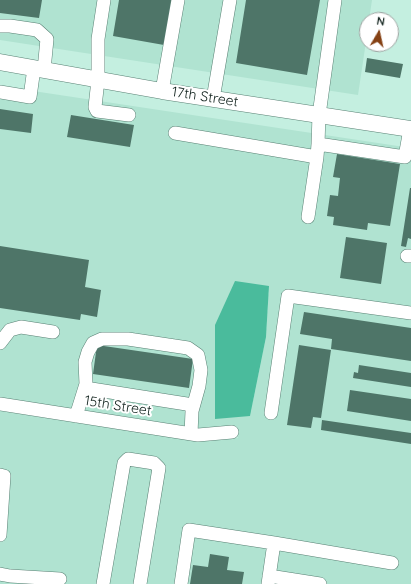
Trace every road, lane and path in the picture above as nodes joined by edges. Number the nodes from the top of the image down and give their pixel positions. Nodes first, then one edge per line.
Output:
1 (104, 0) edge
2 (178, 0) edge
3 (230, 0) edge
4 (335, 0) edge
5 (0, 26) edge
6 (0, 62) edge
7 (39, 69) junction
8 (98, 80) junction
9 (162, 91) junction
10 (0, 92) edge
11 (213, 99) junction
12 (319, 115) junction
13 (129, 116) dead end
14 (410, 129) edge
15 (175, 133) dead end
16 (318, 150) junction
17 (308, 217) dead end
18 (411, 313) edge
19 (53, 332) dead end
20 (0, 343) edge
21 (85, 388) junction
22 (0, 404) edge
23 (193, 406) junction
24 (271, 413) dead end
25 (76, 416) junction
26 (232, 432) dead end
27 (191, 434) junction
28 (0, 475) edge
29 (0, 535) edge
30 (274, 543) junction
31 (392, 563) dead end
32 (0, 574) edge
33 (60, 579) dead end
34 (269, 580) edge
35 (103, 584) edge
36 (140, 584) edge
37 (182, 584) edge
38 (320, 584) edge

1 - 8 street
2 - 9 street
3 - 11 street
4 - 12 street
5 - 7 street
6 - 7 main road, 17th Street
7 - 8 main road, 17th Street
7 - 10 street
8 - 9 main road, 17th Street
8 - 13 street
9 - 11 main road, 17th Street
11 - 12 main road, 17th Street
12 - 14 main road, 17th Street
12 - 16 street
14 - 16 street
15 - 16 street
16 - 17 street
18 - 24 street
19 - 20 street
21 - 23 street
21 - 23 street
21 - 25 street
22 - 25 street, 15th Street
23 - 27 street
25 - 27 street, 15th Street
26 - 27 street, 15th Street
28 - 29 street
30 - 31 street
30 - 34 street
30 - 37 street
32 - 33 street
34 - 38 street
35 - 36 street

